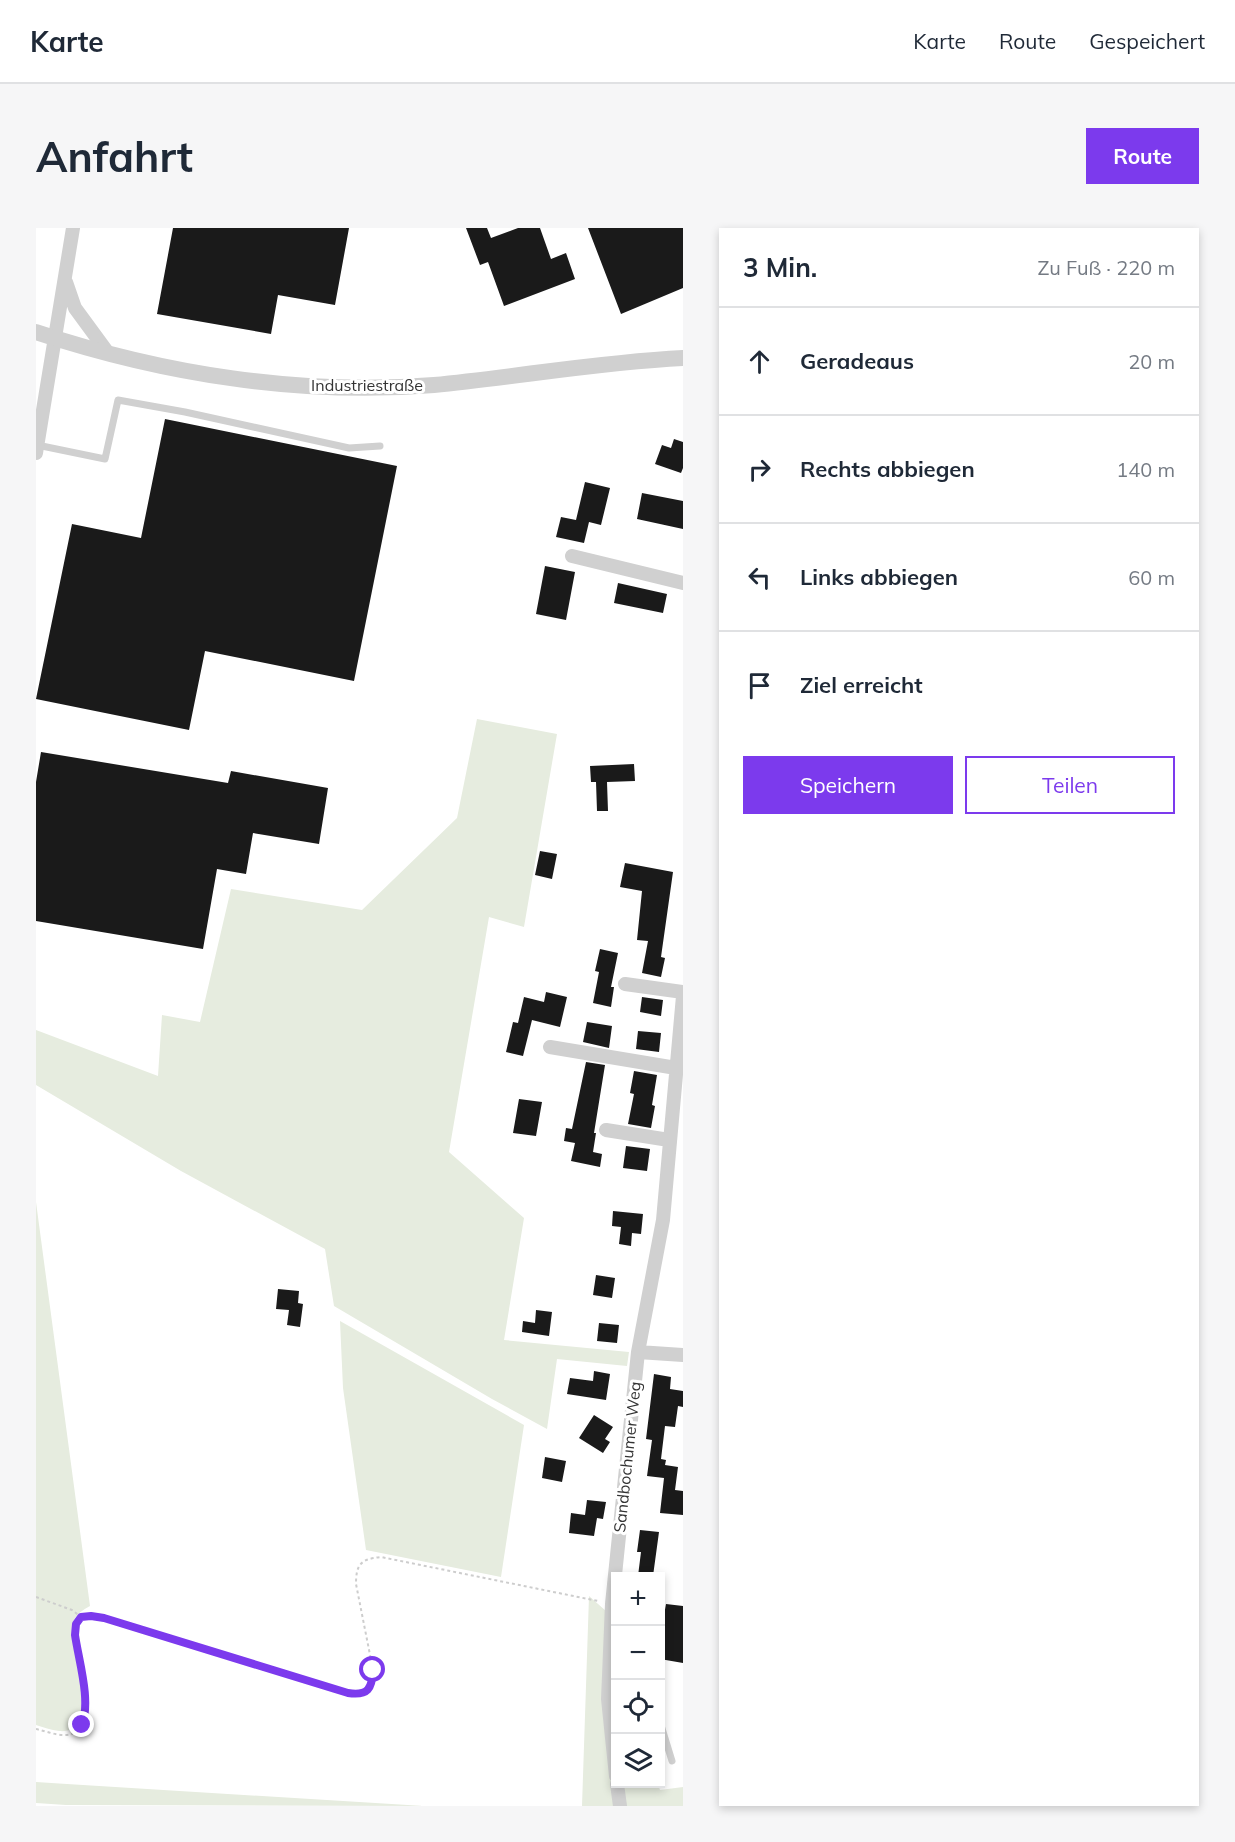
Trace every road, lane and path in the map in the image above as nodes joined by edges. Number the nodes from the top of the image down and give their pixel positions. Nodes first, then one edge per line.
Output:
1 (73, 228) edge
2 (65, 280) junction
3 (36, 332) edge
4 (55, 338) junction
5 (108, 353) junction
6 (683, 358) edge
7 (40, 401) edge
8 (380, 446) dead end
9 (37, 449) edge
10 (572, 556) dead end
11 (683, 583) edge
12 (625, 984) dead end
13 (683, 994) edge
14 (550, 1047) dead end
15 (676, 1068) junction
16 (606, 1130) dead end
17 (669, 1140) junction
18 (638, 1352) junction
19 (683, 1355) edge
20 (617, 1572) edge
21 (36, 1597) edge
22 (611, 1604) edge
23 (81, 1617) junction
24 (613, 1626) edge
25 (36, 1729) edge
26 (611, 1734) edge
27 (664, 1734) edge
28 (672, 1761) dead end
29 (618, 1788) edge
30 (620, 1806) edge

1 - 2 street
2 - 4 street
2 - 5 street
3 - 4 street, Industriestraße
4 - 5 street, Industriestraße
4 - 7 street
5 - 6 street, Industriestraße
7 - 9 street
8 - 9 lane
10 - 11 street
12 - 13 street, Sandbochumer Weg
13 - 15 street, Sandbochumer Weg
14 - 15 street
15 - 17 street, Sandbochumer Weg
16 - 17 street
17 - 18 street, Sandbochumer Weg
18 - 19 street
18 - 20 street, Sandbochumer Weg
21 - 23 path
22 - 23 path
23 - 25 path
24 - 26 street, Sandbochumer Weg
27 - 28 lane
29 - 30 street

